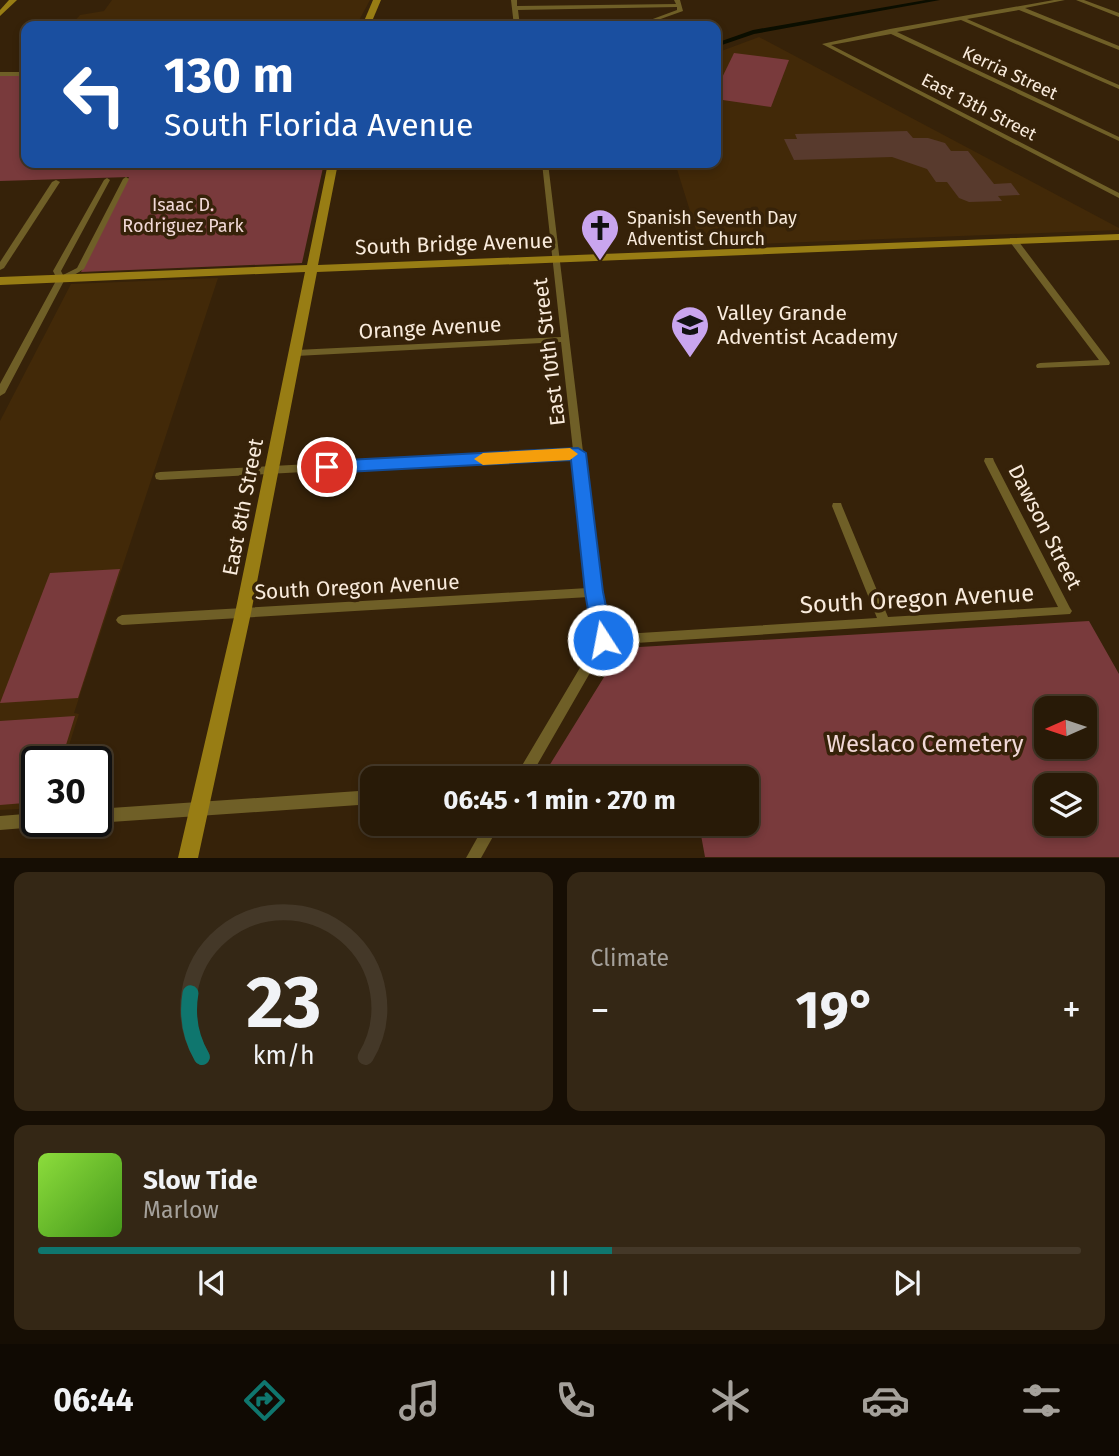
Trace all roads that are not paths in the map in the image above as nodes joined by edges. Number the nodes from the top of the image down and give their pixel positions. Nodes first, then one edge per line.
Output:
1 (13, 0) edge
2 (377, 0) edge
3 (514, 0) edge
4 (1062, 0) edge
5 (1079, 0) edge
6 (678, 2) edge
7 (514, 8) junction
8 (1017, 8) junction
9 (0, 14) edge
10 (1119, 15) edge
11 (960, 18) junction
12 (368, 21) edge
13 (516, 21) edge
14 (651, 21) edge
15 (890, 31) junction
16 (1119, 48) edge
17 (21, 68) edge
18 (0, 69) edge
19 (0, 74) edge
20 (21, 74) edge
21 (1119, 87) edge
22 (1119, 139) edge
23 (332, 168) edge
24 (546, 168) edge
25 (126, 179) dead end
26 (107, 180) dead end
27 (56, 182) dead end
28 (1119, 195) edge
29 (1119, 237) edge
30 (1013, 240) junction
31 (556, 258) junction
32 (0, 268) edge
33 (312, 269) junction
34 (61, 279) junction
35 (0, 281) edge
36 (566, 339) junction
37 (296, 353) junction
38 (1040, 366) dead end
39 (0, 393) edge
40 (578, 453) junction
41 (989, 461) dead end
42 (272, 470) junction
43 (160, 476) dead end
44 (837, 506) dead end
45 (594, 592) junction
46 (1066, 611) joint
47 (243, 613) junction
48 (122, 620) dead end
49 (884, 622) junction
50 (603, 640) junction
51 (529, 766) edge
52 (360, 798) edge
53 (199, 810) junction
54 (112, 815) edge
55 (21, 821) edge
56 (0, 823) edge
57 (486, 836) edge
58 (188, 858) edge
59 (472, 858) edge

1 - 9 street
2 - 12 street
3 - 7 street
4 - 8 street
5 - 10 street
6 - 7 street
6 - 14 street
7 - 13 street
8 - 11 street
8 - 16 street
11 - 15 street
11 - 21 street
15 - 22 street, Kerria Street
15 - 28 street, East 13th Street
17 - 18 street
19 - 20 street
23 - 33 street, East 8th Street
24 - 31 street, East 10th Street
25 - 34 street
26 - 34 street
27 - 32 street
29 - 30 street, South Bridge Avenue
30 - 31 street, South Bridge Avenue
30 - 38 street
31 - 33 street, South Bridge Avenue
31 - 36 street, East 10th Street
33 - 34 street, South Bridge Avenue
33 - 37 street, East 8th Street
34 - 35 street, South Bridge Avenue
34 - 39 street
36 - 37 street, Orange Avenue
36 - 40 street, East 10th Street
37 - 42 street, East 8th Street
40 - 42 street
40 - 45 street, East 10th Street
41 - 46 street, Dawson Street
42 - 43 street
42 - 47 street, East 8th Street
44 - 49 street
45 - 47 street, South Oregon Avenue
45 - 50 street, East 10th Street
46 - 49 street, South Oregon Avenue
47 - 48 street, South Oregon Avenue
47 - 53 street, East 8th Street
49 - 50 street, South Oregon Avenue
50 - 51 street
52 - 53 street
53 - 54 street
53 - 58 street, East 8th Street
55 - 56 street
57 - 59 street

